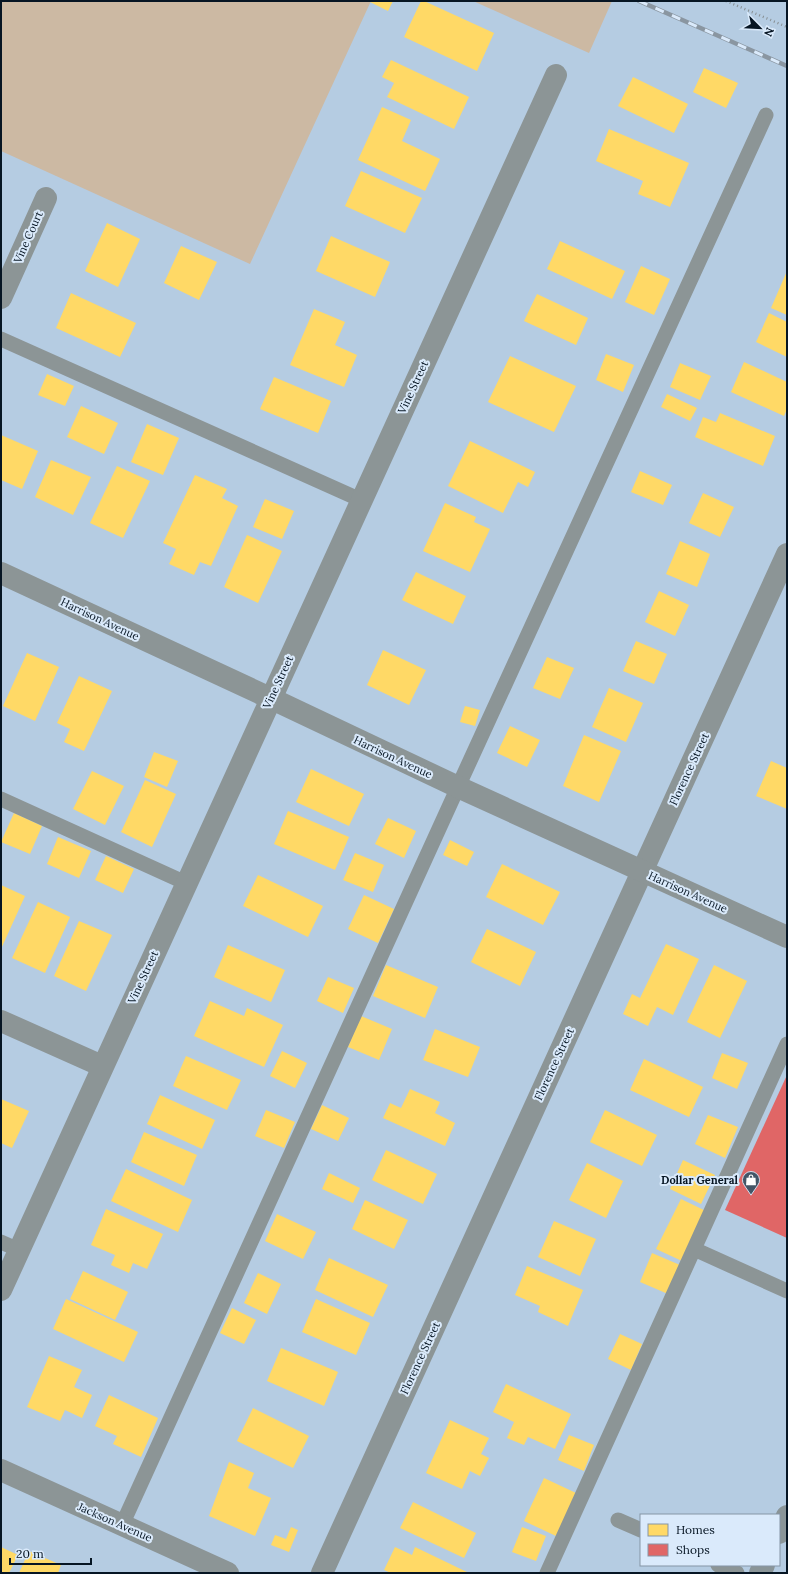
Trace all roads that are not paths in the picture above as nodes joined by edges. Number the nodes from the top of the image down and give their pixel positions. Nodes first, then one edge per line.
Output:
1 (556, 75) dead end
2 (766, 116) dead end
3 (46, 198) dead end
4 (1, 298) edge
5 (1, 339) edge
6 (361, 500) junction
7 (787, 554) edge
8 (1, 573) edge
9 (270, 698) junction
10 (458, 787) junction
11 (1, 799) edge
12 (642, 871) junction
13 (186, 883) junction
14 (787, 937) edge
15 (1, 1021) edge
16 (787, 1044) edge
17 (102, 1066) junction
18 (10, 1246) edge
19 (694, 1250) junction
20 (1, 1290) edge
21 (787, 1291) edge
22 (1, 1470) edge
23 (787, 1516) edge
24 (618, 1520) dead end
25 (122, 1525) junction
26 (640, 1530) edge
27 (780, 1531) edge
28 (720, 1566) edge
29 (228, 1573) edge
30 (322, 1573) edge
31 (547, 1573) edge
32 (737, 1573) edge

1 - 6 street, Vine Street
2 - 10 lane
3 - 4 street, Vine Court
5 - 6 lane
6 - 9 street, Vine Street
7 - 12 street, Florence Street
8 - 9 street, Harrison Avenue
9 - 10 street, Harrison Avenue
9 - 13 street, Vine Street
10 - 12 street, Harrison Avenue
10 - 25 lane
11 - 13 lane
12 - 14 street, Harrison Avenue
12 - 30 street, Florence Street
13 - 17 street, Vine Street
15 - 17 street
16 - 19 lane
17 - 18 street, Vine Street
18 - 20 street, Vine Street
19 - 21 lane
19 - 31 lane
22 - 25 street, Jackson Avenue
23 - 27 main road
24 - 26 lane
25 - 29 street, Jackson Avenue
28 - 32 lane

